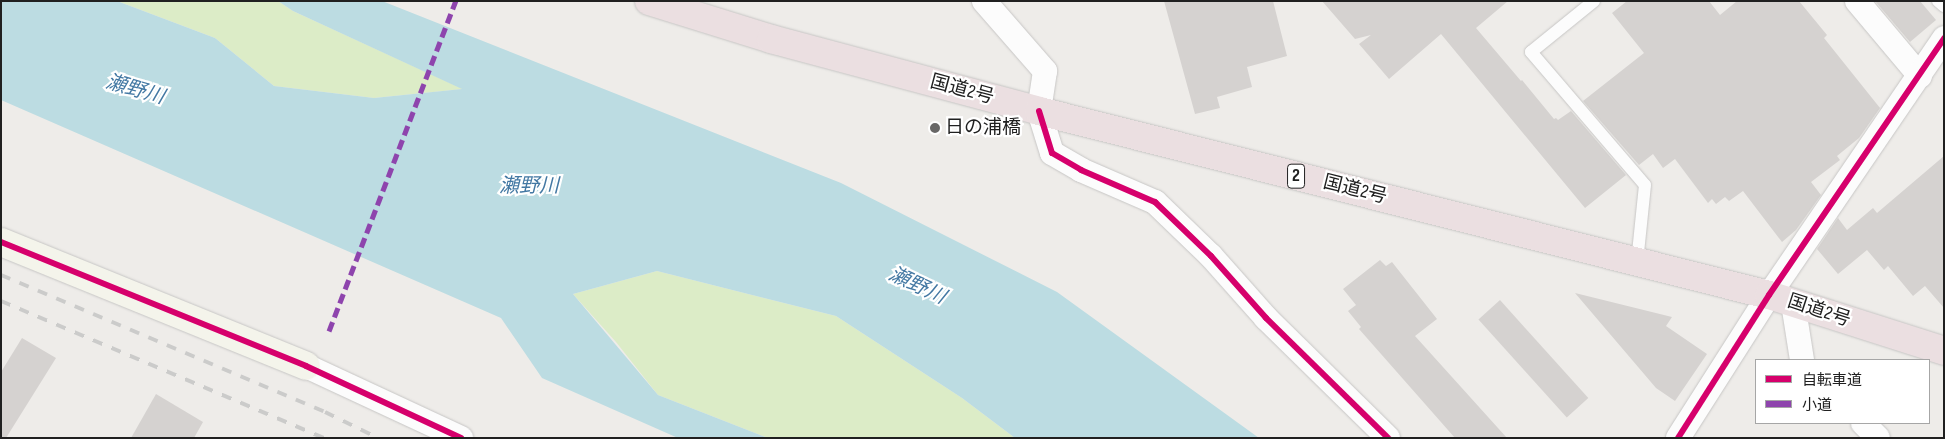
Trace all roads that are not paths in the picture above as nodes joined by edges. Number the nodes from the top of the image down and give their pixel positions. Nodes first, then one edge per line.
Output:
1 (649, 1) edge
2 (984, 1) edge
3 (1594, 1) edge
4 (1857, 1) edge
5 (1938, 1) edge
6 (1944, 6) edge
7 (1944, 38) edge
8 (1920, 76) junction
9 (1039, 111) junction
10 (1, 242) edge
11 (1637, 262) junction
12 (1781, 299) junction
13 (1944, 351) edge
14 (1802, 359) edge
15 (306, 366) joint
16 (1864, 424) edge
17 (461, 438) edge
18 (1388, 438) edge
19 (1678, 438) edge
20 (1878, 438) edge

1 - 9 highway, 国道2号 / 2
2 - 9 street
3 - 11 lane
4 - 8 street
5 - 6 lane
7 - 8 street
8 - 12 street
9 - 11 highway, 国道2号 / 2
9 - 18 street
10 - 15 street
11 - 12 highway, 国道2号 / 2
12 - 13 highway, 国道2号 / 2
12 - 14 street
12 - 19 street
15 - 17 street
16 - 20 street

